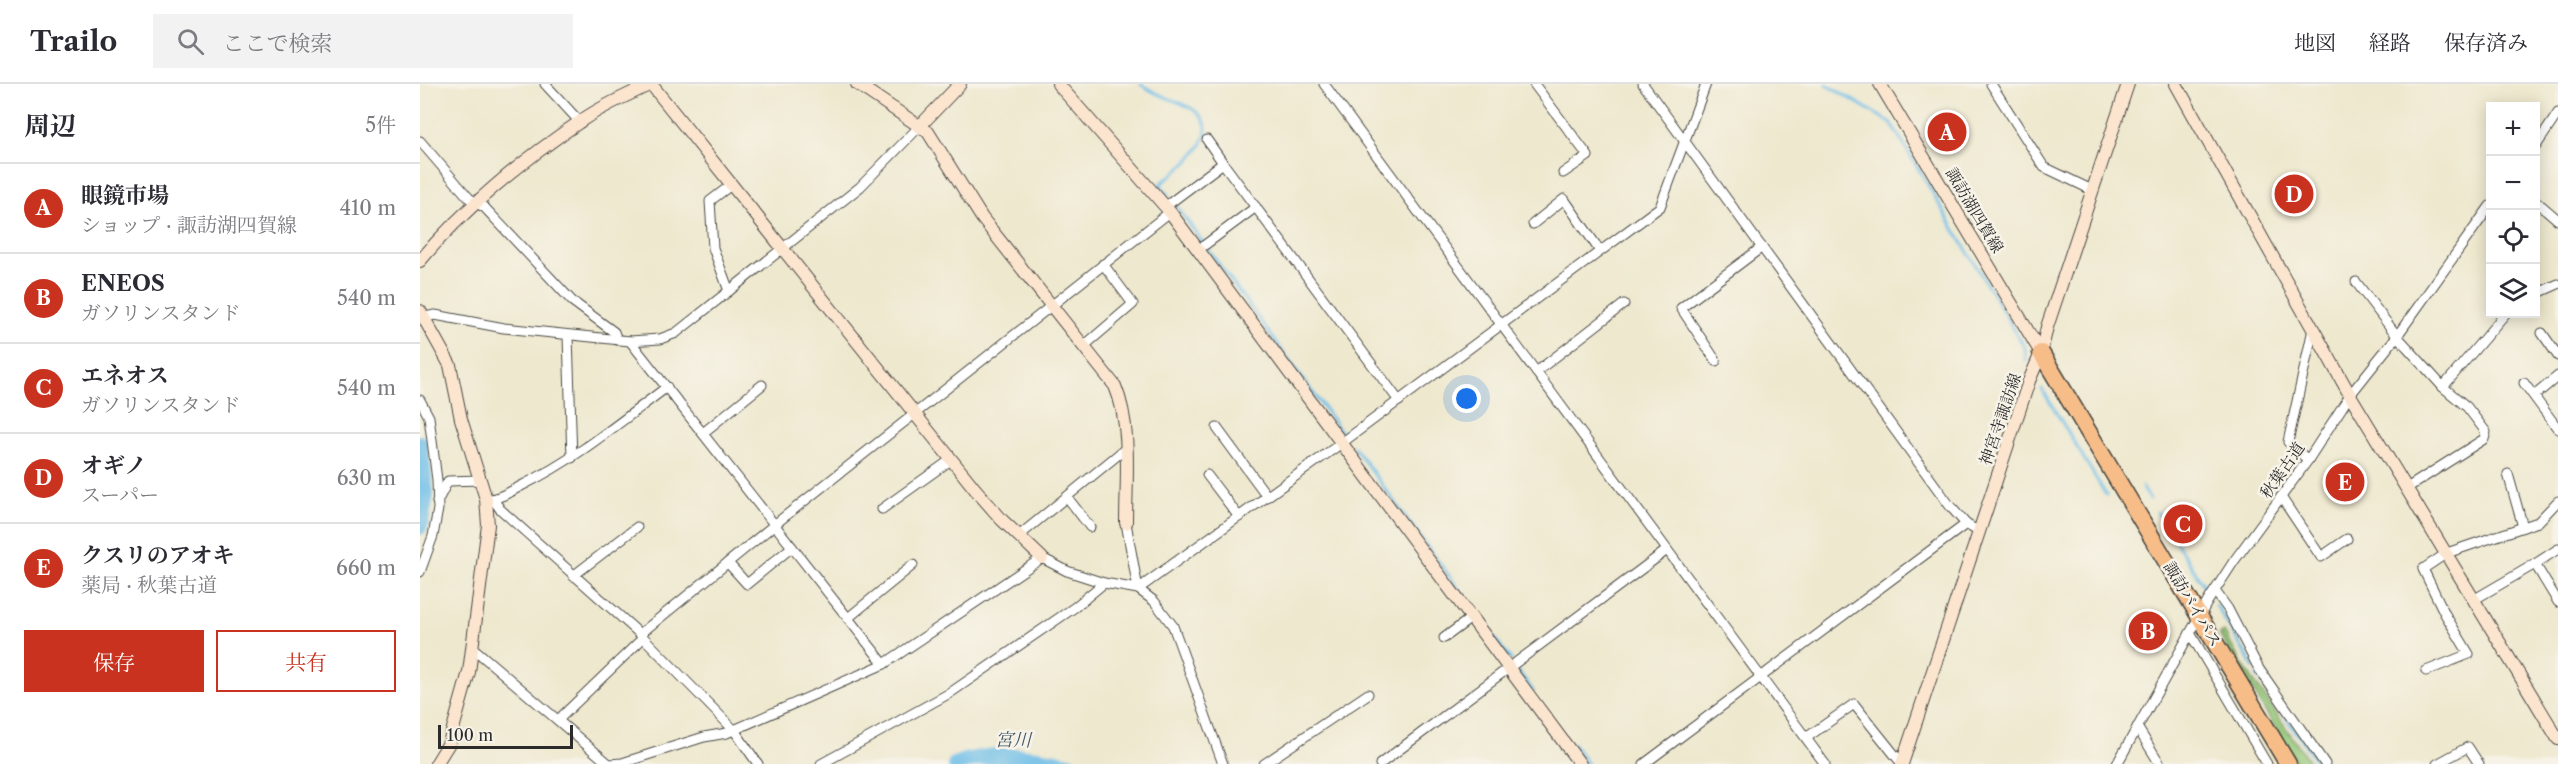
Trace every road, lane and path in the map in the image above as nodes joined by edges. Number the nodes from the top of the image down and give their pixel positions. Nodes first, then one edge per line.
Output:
1 (545, 84) edge
2 (651, 84) edge
3 (856, 84) edge
4 (960, 84) edge
5 (1058, 84) edge
6 (1324, 84) edge
7 (1534, 84) edge
8 (1643, 84) edge
9 (1706, 84) edge
10 (1880, 84) edge
11 (1991, 84) edge
12 (2128, 84) edge
13 (2176, 84) edge
14 (2558, 113) edge
15 (579, 122) junction
16 (919, 127) junction
17 (2540, 139) edge
18 (1207, 140) dead end
19 (420, 141) edge
20 (1685, 142) junction
21 (1223, 163) junction
22 (1563, 173) dead end
23 (730, 184) junction
24 (2092, 190) junction
25 (476, 202) junction
26 (2540, 205) edge
27 (1256, 207) junction
28 (1168, 209) junction
29 (2487, 210) edge
30 (2558, 220) edge
31 (1533, 224) dead end
32 (1762, 247) junction
33 (783, 249) junction
34 (1198, 250) junction
35 (1600, 251) junction
36 (420, 261) edge
37 (1103, 264) junction
38 (2356, 282) dead end
39 (2558, 284) edge
40 (729, 291) junction
41 (2540, 292) edge
42 (1624, 304) dead end
43 (1052, 305) junction
44 (422, 314) edge
45 (2502, 318) edge
46 (1503, 324) junction
47 (2313, 328) junction
48 (2542, 333) dead end
49 (568, 336) junction
50 (2397, 336) junction
51 (617, 340) junction
52 (630, 341) junction
53 (1084, 346) junction
54 (2041, 353) junction
55 (2558, 356) edge
56 (1716, 361) dead end
57 (1536, 372) junction
58 (2558, 376) edge
59 (2524, 383) dead end
60 (762, 385) dead end
61 (667, 387) junction
62 (2443, 387) junction
63 (2350, 395) junction
64 (2534, 396) junction
65 (420, 400) edge
66 (1399, 401) junction
67 (914, 414) junction
68 (1217, 428) dead end
69 (2558, 429) edge
70 (703, 433) junction
71 (1343, 442) junction
72 (1125, 448) junction
73 (572, 458) junction
74 (952, 459) junction
75 (2308, 460) junction
76 (2508, 474) dead end
77 (1207, 475) dead end
78 (480, 480) junction
79 (2407, 488) junction
80 (1267, 496) junction
81 (1067, 497) junction
82 (2281, 497) junction
83 (490, 499) junction
84 (2558, 501) edge
85 (437, 502) junction
86 (882, 509) dead end
87 (1239, 517) junction
88 (1126, 523) joint
89 (1966, 524) junction
90 (774, 525) junction
91 (637, 527) dead end
92 (1090, 527) dead end
93 (2523, 527) junction
94 (1979, 532) junction
95 (1020, 535) junction
96 (2347, 539) dead end
97 (792, 548) junction
98 (2558, 549) edge
99 (1667, 550) junction
100 (2446, 553) junction
101 (1042, 558) junction
102 (728, 563) junction
103 (2535, 564) junction
104 (913, 565) dead end
105 (420, 572) edge
106 (573, 576) junction
107 (1104, 583) junction
108 (1138, 589) junction
109 (2216, 591) junction
110 (2475, 599) junction
111 (2558, 602) edge
112 (2200, 615) junction
113 (848, 618) junction
114 (1471, 618) junction
115 (2190, 633) junction
116 (642, 636) junction
117 (1444, 638) dead end
118 (473, 648) junction
119 (884, 664) junction
120 (1508, 669) junction
121 (2426, 671) dead end
122 (1762, 676) junction
123 (1368, 694) dead end
124 (558, 720) junction
125 (2137, 728) junction
126 (734, 730) junction
127 (1806, 738) junction
128 (2558, 739) edge
129 (435, 764) edge
130 (758, 764) edge
131 (821, 764) edge
132 (1222, 764) edge
133 (1264, 764) edge
134 (1380, 764) edge
135 (1580, 764) edge
136 (1644, 764) edge
137 (1825, 764) edge
138 (1902, 764) edge
139 (2117, 764) edge
140 (2160, 764) edge
141 (2267, 764) edge
142 (2288, 764) edge
143 (2325, 764) edge
144 (2438, 764) edge
145 (2479, 764) edge

1 - 15 street
2 - 15 street
2 - 23 street
3 - 16 street
4 - 16 street
5 - 28 street
6 - 46 street
7 - 22 street
8 - 20 street
9 - 20 street
10 - 54 street, 諏訪湖四賀線
11 - 24 street
12 - 24 street, 神宮寺諏訪線
13 - 47 street
14 - 17 street
15 - 25 street
16 - 33 street
16 - 43 street
18 - 21 street
19 - 25 street
20 - 32 street
20 - 35 street
21 - 27 street
21 - 28 street
23 - 33 street
23 - 40 street
24 - 54 street, 神宮寺諏訪線
25 - 36 street
25 - 51 street
26 - 30 street
27 - 34 street
27 - 66 street
28 - 34 street
28 - 37 street
29 - 50 street, 秋葉古道
31 - 35 street
32 - 56 street
32 - 89 street
33 - 40 street
33 - 67 street
34 - 71 street
35 - 46 street
37 - 43 street
37 - 53 street
38 - 50 street
39 - 41 street
40 - 52 street
42 - 57 street
43 - 53 street
43 - 67 street
44 - 49 street
44 - 78 street
45 - 62 street
46 - 57 street
46 - 66 street
47 - 63 street
47 - 75 street
48 - 55 street
49 - 51 street
49 - 73 street
50 - 62 street
50 - 63 street, 秋葉古道
51 - 52 street
52 - 61 street
53 - 72 street
54 - 94 street, 神宮寺諏訪線
54 - 112 highway, 諏訪バイパス
57 - 99 street
58 - 64 street
59 - 64 street
60 - 70 street
61 - 70 street
61 - 73 street
62 - 79 street
63 - 75 street, 秋葉古道
63 - 79 street
64 - 69 street
65 - 85 street
66 - 71 street
67 - 74 street
67 - 90 street
68 - 80 street
70 - 90 street
71 - 80 street
71 - 114 street
72 - 81 street
72 - 88 street
73 - 83 street
74 - 86 street
74 - 95 street
75 - 82 street, 秋葉古道
76 - 93 street
77 - 87 street
78 - 83 street
78 - 85 street
79 - 100 street
80 - 87 street
81 - 92 street
81 - 95 street
82 - 96 street
82 - 109 street, 秋葉古道
83 - 106 street
83 - 118 street
84 - 93 street
85 - 105 street
87 - 108 street
88 - 108 street
89 - 94 street
89 - 122 street
90 - 97 street
90 - 102 street
91 - 106 street
93 - 100 street
94 - 138 street, 神宮寺諏訪線
95 - 101 street
97 - 102 street
97 - 113 street
98 - 103 street
99 - 120 street
99 - 122 street
100 - 110 street
100 - 121 street
101 - 107 street
101 - 119 street
102 - 116 street
103 - 110 street
103 - 111 street
104 - 113 street
106 - 116 street
107 - 108 street
107 - 131 street
108 - 132 street
109 - 112 street, 秋葉古道
109 - 143 street
110 - 128 street
112 - 115 street, 秋葉古道
112 - 142 highway, 諏訪バイパス
113 - 119 street
114 - 117 street
114 - 120 street
115 - 125 street, 秋葉古道
115 - 141 street
116 - 124 street
116 - 126 street
118 - 124 street
118 - 129 street
119 - 126 street
120 - 134 street
120 - 135 street
122 - 127 street
122 - 136 street
123 - 133 street
124 - 126 street
125 - 139 street, 秋葉古道
125 - 140 street
126 - 130 street
127 - 137 street
127 - 138 street
144 - 145 street

